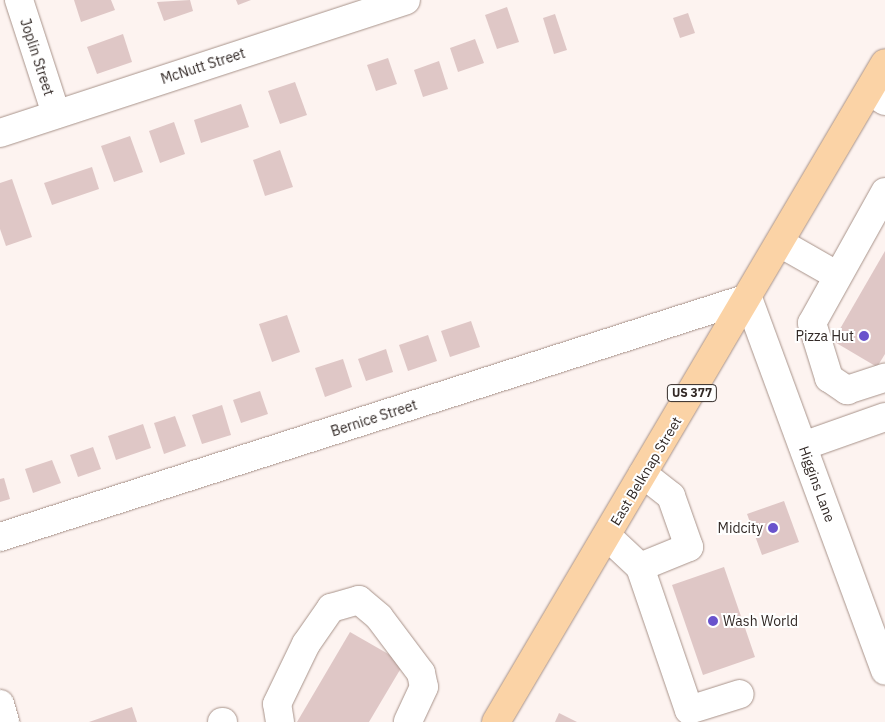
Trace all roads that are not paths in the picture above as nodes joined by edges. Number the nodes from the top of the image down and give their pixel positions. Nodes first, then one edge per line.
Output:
1 (19, 0) edge
2 (406, 0) edge
3 (885, 63) edge
4 (877, 96) edge
5 (56, 114) junction
6 (0, 133) edge
7 (885, 192) edge
8 (780, 243) junction
9 (836, 275) junction
10 (748, 298) junction
11 (885, 378) edge
12 (885, 417) edge
13 (803, 446) junction
14 (644, 474) junction
15 (607, 536) junction
16 (0, 537) edge
17 (640, 567) junction
18 (885, 671) edge
19 (740, 694) dead end
20 (0, 704) edge
21 (279, 719) edge
22 (5, 722) edge
23 (408, 722) edge
24 (496, 722) edge

1 - 5 street, Joplin Street
2 - 5 street, McNutt Street
3 - 4 main road, East Belknap Street / US 377
4 - 8 main road, East Belknap Street / US 377
5 - 6 street, McNutt Street
7 - 9 street
8 - 9 street
8 - 10 main road, East Belknap Street / US 377
9 - 11 street
10 - 13 street, Higgins Lane
10 - 14 main road, East Belknap Street / US 377
10 - 16 street, Bernice Street
12 - 13 street
13 - 18 street, Higgins Lane
14 - 15 main road, East Belknap Street / US 377
14 - 17 street
15 - 17 street
15 - 24 main road, East Belknap Street / US 377
17 - 19 street
20 - 22 street
21 - 23 street

